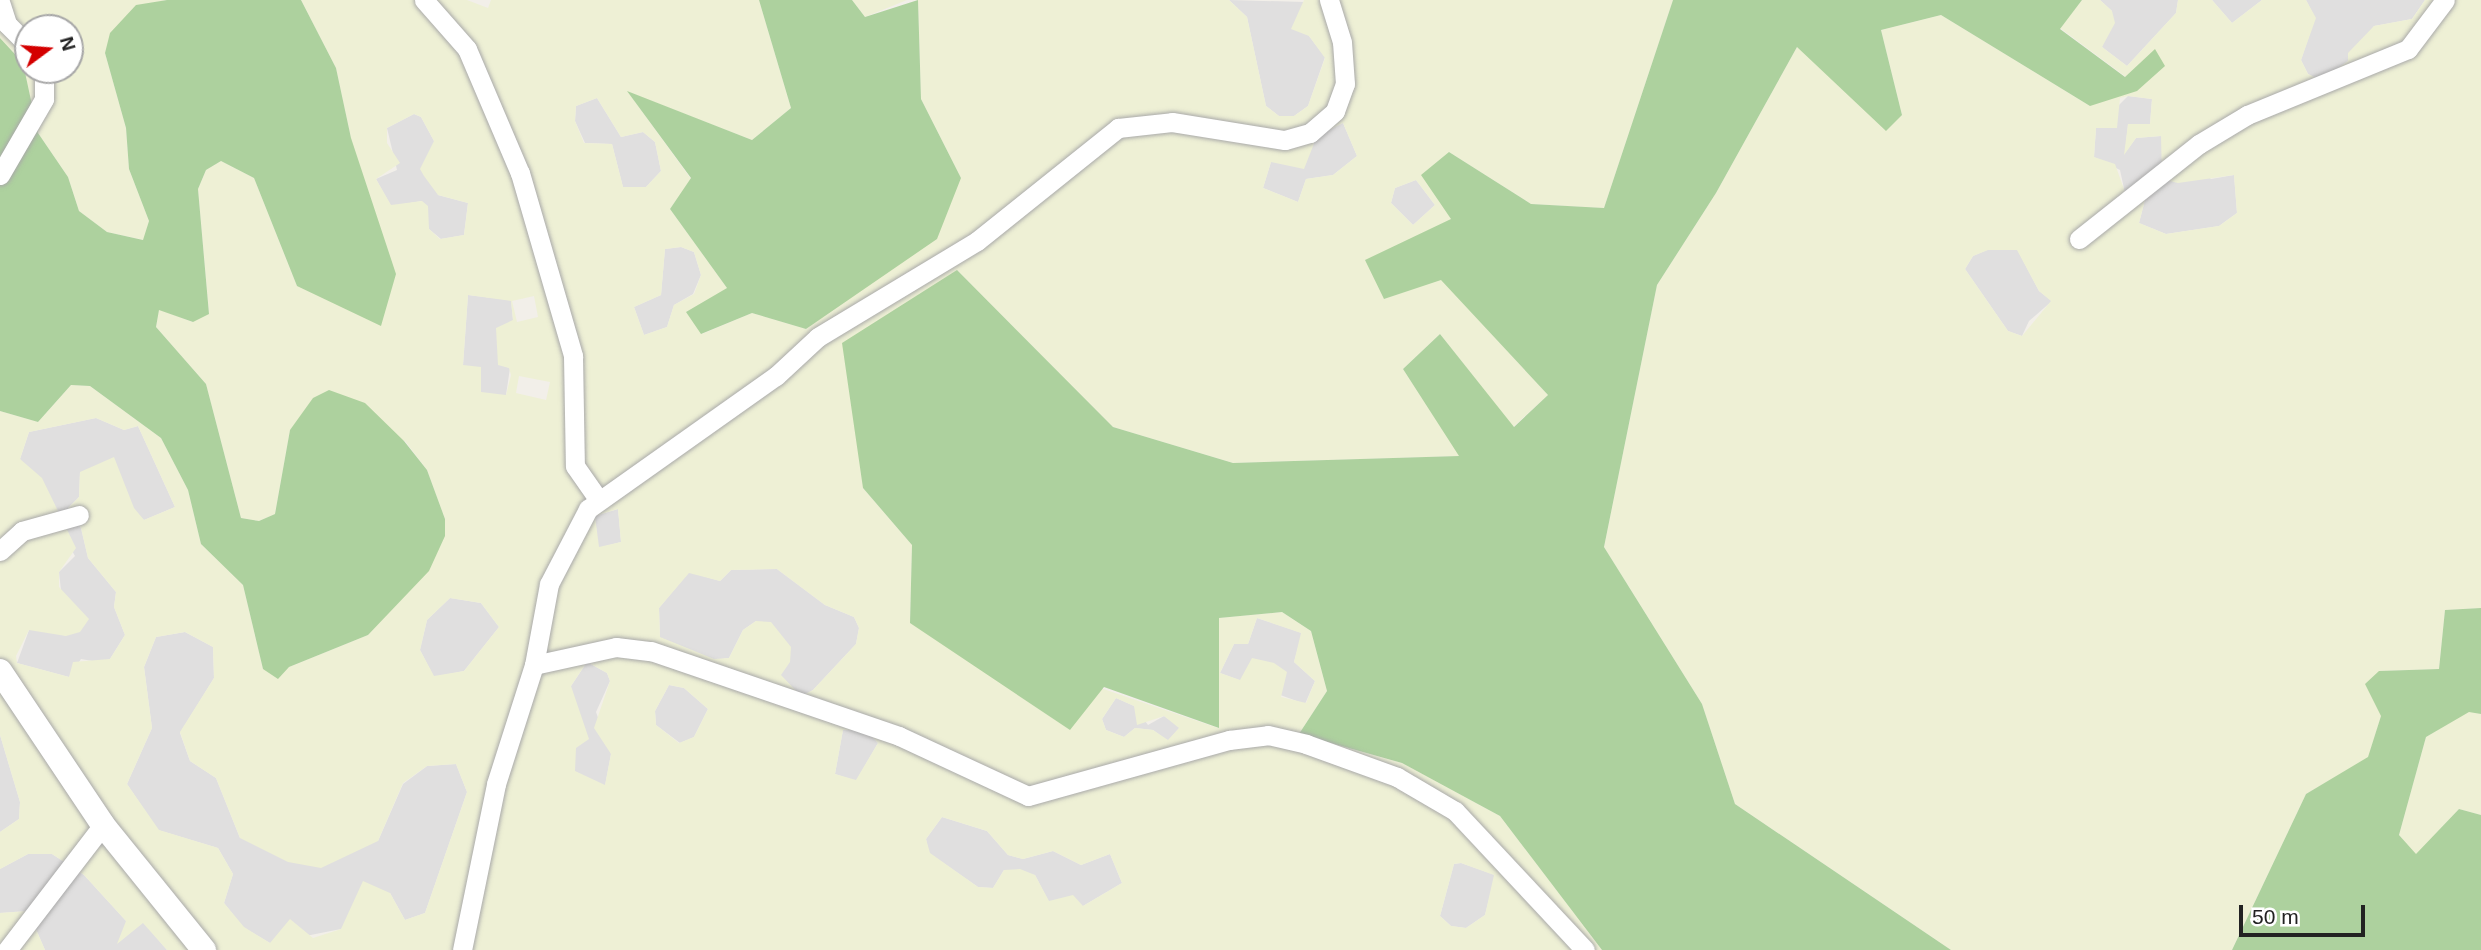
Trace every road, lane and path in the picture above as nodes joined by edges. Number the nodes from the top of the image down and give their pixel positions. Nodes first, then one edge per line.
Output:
1 (424, 0) edge
2 (1329, 0) edge
3 (2445, 0) edge
4 (0, 2) edge
5 (14, 31) edge
6 (44, 84) edge
7 (0, 175) edge
8 (2079, 239) dead end
9 (598, 499) junction
10 (79, 515) dead end
11 (0, 551) edge
12 (534, 665) junction
13 (0, 670) edge
14 (103, 825) junction
15 (7, 950) edge
16 (204, 950) edge
17 (462, 950) edge
18 (1585, 950) edge

1 - 9 street
2 - 9 street
3 - 8 street
4 - 5 street
6 - 7 street
9 - 12 street
10 - 11 street
12 - 17 street
12 - 18 street
13 - 14 street
14 - 15 street
14 - 16 street

